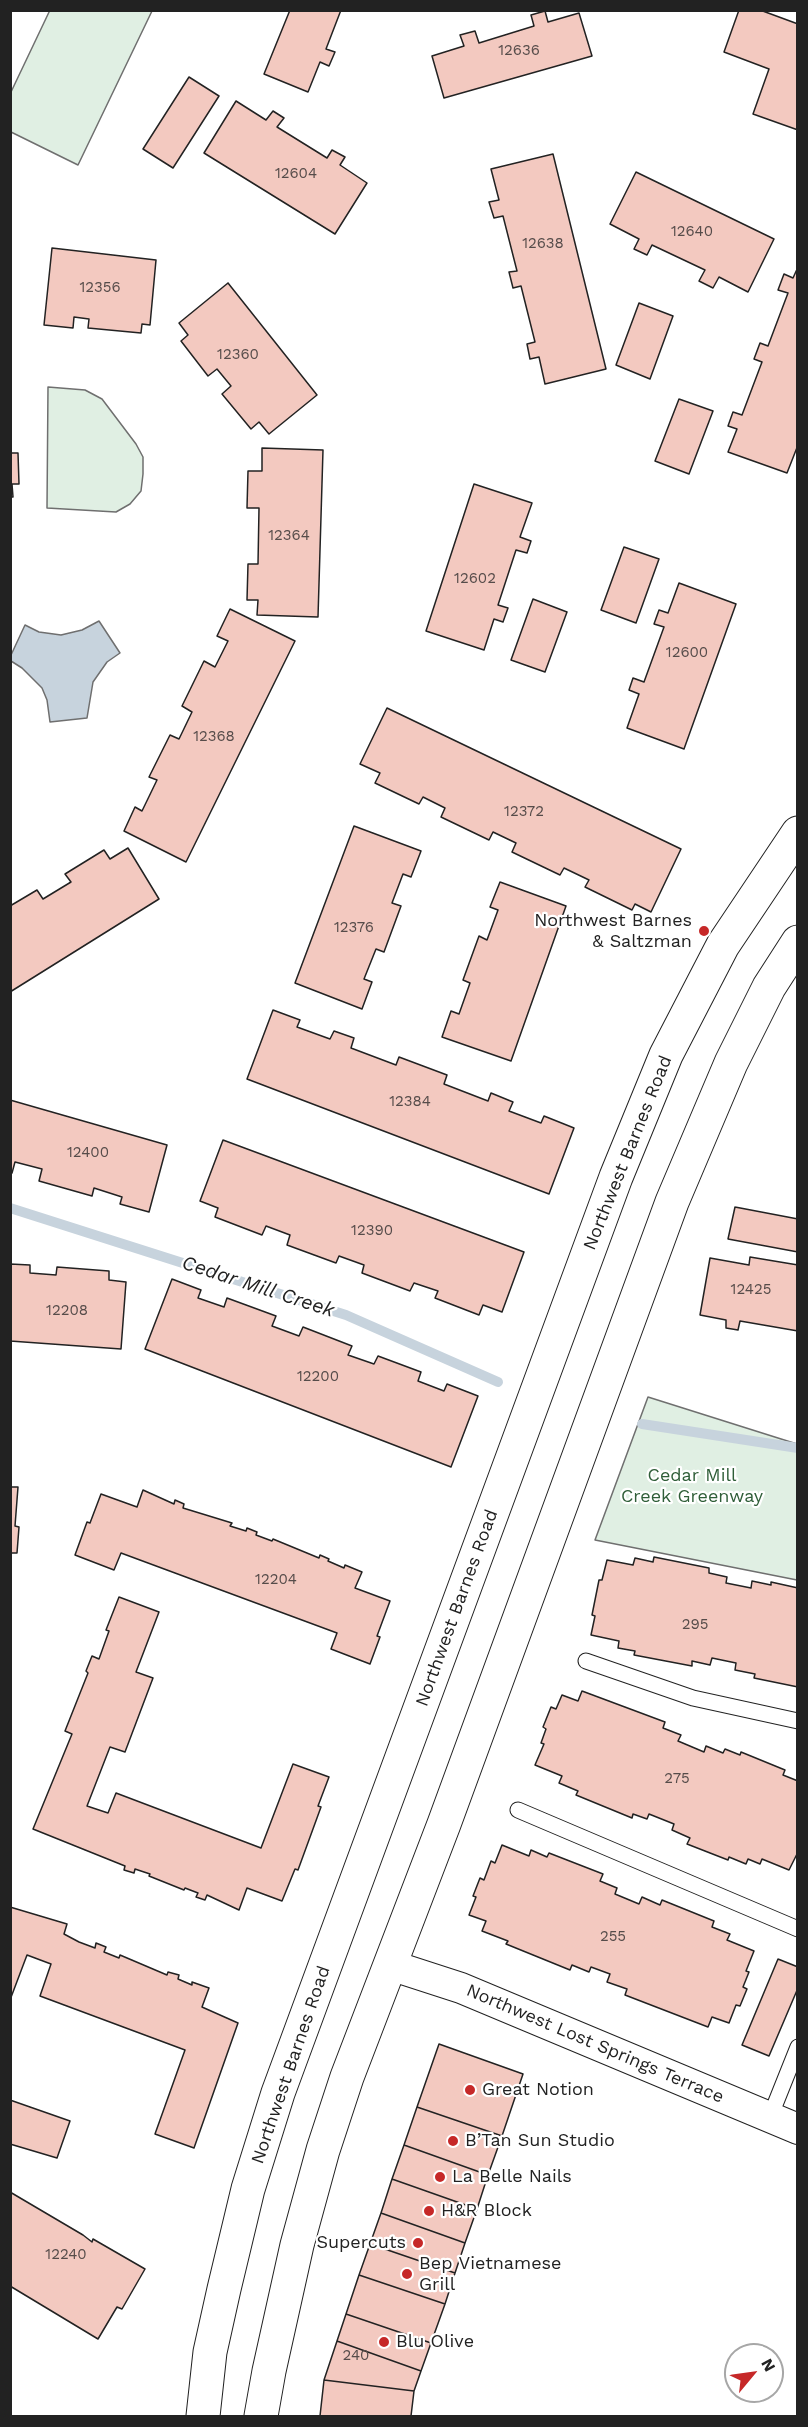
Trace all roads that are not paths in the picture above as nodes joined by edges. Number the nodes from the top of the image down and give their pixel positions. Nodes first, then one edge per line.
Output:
1 (798, 833) edge
2 (798, 942) edge
3 (586, 1661) dead end
4 (798, 1721) edge
5 (518, 1810) dead end
6 (798, 1929) edge
7 (390, 1965) junction
8 (798, 2047) edge
9 (770, 2117) junction
10 (798, 2128) edge
11 (203, 2416) edge
12 (261, 2416) edge

1 - 11 main road, Northwest Barnes Road
2 - 7 main road
3 - 4 lane
5 - 6 lane
7 - 9 street, Northwest Lost Springs Terrace
7 - 12 main road
8 - 9 lane
9 - 10 street, Northwest Lost Springs Terrace

